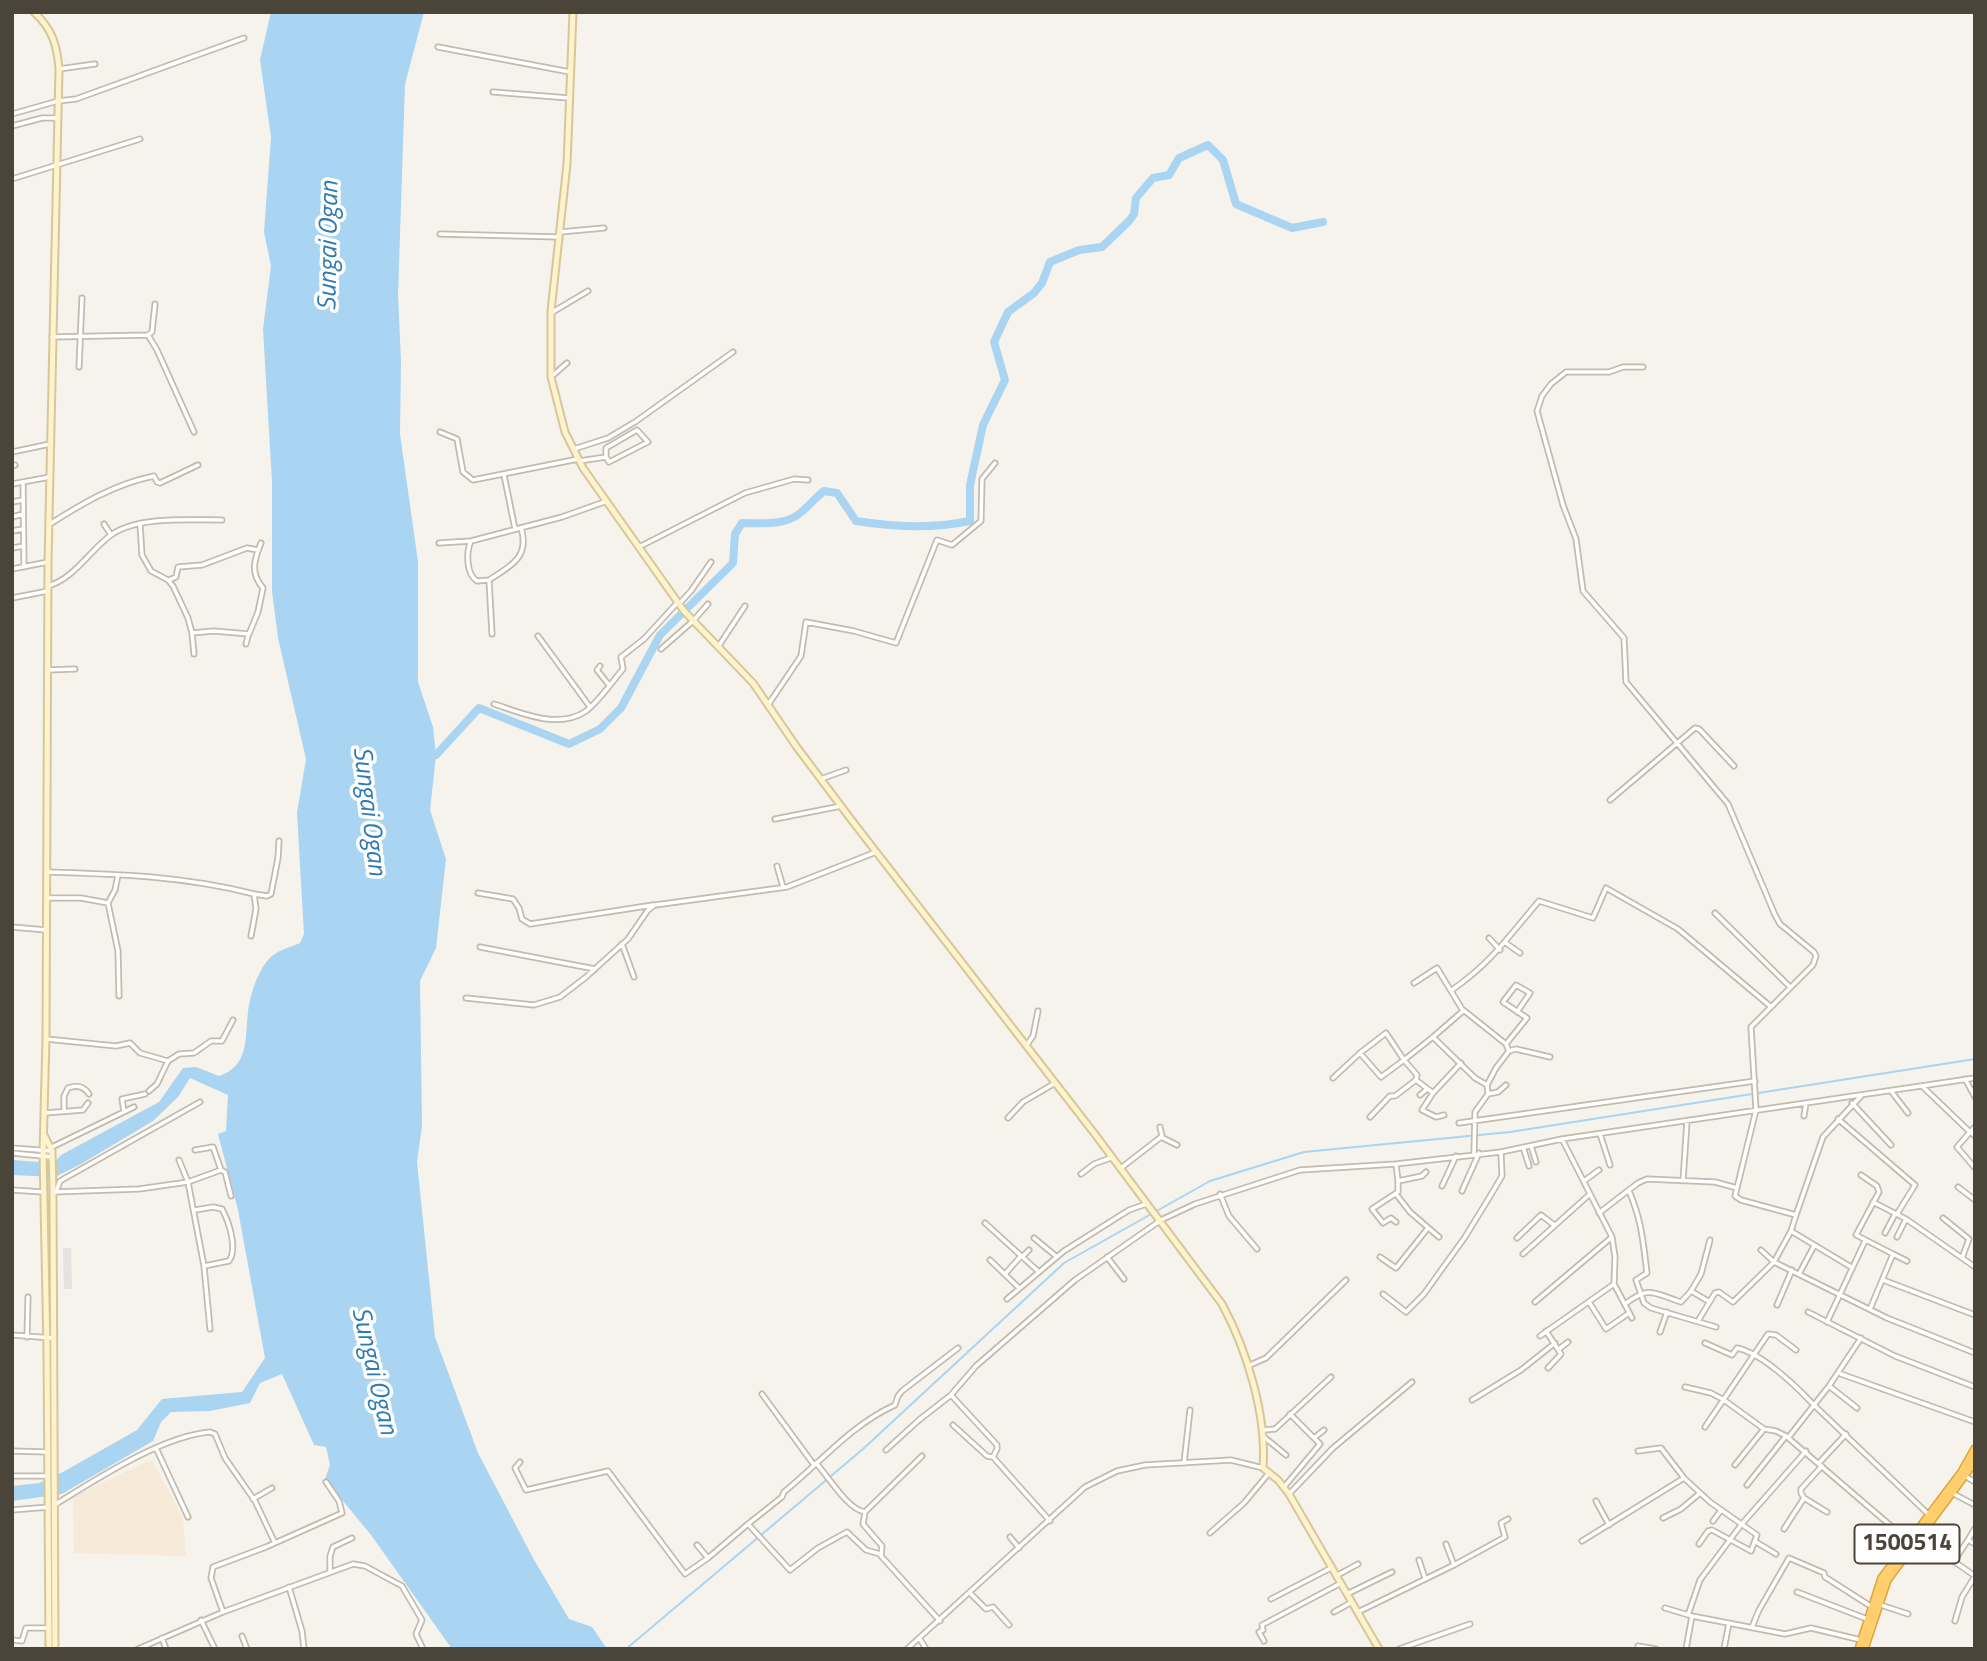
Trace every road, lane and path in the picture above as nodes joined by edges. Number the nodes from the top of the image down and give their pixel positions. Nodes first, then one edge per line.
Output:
1 (34, 12) edge
2 (573, 12) edge
3 (244, 38) dead end
4 (438, 47) dead end
5 (95, 64) dead end
6 (59, 69) junction
7 (570, 72) junction
8 (493, 92) dead end
9 (569, 98) junction
10 (58, 101) junction
11 (12, 114) edge
12 (57, 118) junction
13 (12, 126) edge
14 (140, 139) dead end
15 (56, 165) junction
16 (12, 179) edge
17 (604, 228) dead end
18 (440, 234) dead end
19 (560, 235) junction
20 (589, 290) dead end
21 (82, 298) dead end
22 (155, 304) dead end
23 (551, 313) junction
24 (148, 335) junction
25 (82, 336) junction
26 (52, 337) junction
27 (733, 352) dead end
28 (568, 363) dead end
29 (79, 367) dead end
30 (1643, 367) dead end
31 (551, 377) junction
32 (194, 432) dead end
33 (440, 432) dead end
34 (50, 444) junction
35 (574, 449) junction
36 (12, 452) edge
37 (606, 457) junction
38 (579, 460) junction
39 (995, 463) dead end
40 (198, 466) dead end
41 (503, 475) junction
42 (50, 477) junction
43 (808, 480) dead end
44 (23, 482) junction
45 (12, 484) edge
46 (23, 500) junction
47 (607, 501) junction
48 (12, 502) edge
49 (23, 514) junction
50 (12, 517) edge
51 (222, 520) dead end
52 (140, 524) junction
53 (48, 525) junction
54 (106, 527) dead end
55 (521, 528) junction
56 (23, 529) junction
57 (515, 529) junction
58 (12, 531) edge
59 (111, 535) junction
60 (471, 541) junction
61 (261, 542) dead end
62 (439, 543) dead end
63 (23, 546) junction
64 (639, 547) junction
65 (12, 548) edge
66 (258, 550) junction
67 (48, 562) junction
68 (711, 562) dead end
69 (24, 567) junction
70 (12, 569) edge
71 (169, 580) junction
72 (489, 580) junction
73 (48, 589) junction
74 (12, 598) edge
75 (678, 604) junction
76 (708, 604) dead end
77 (744, 606) dead end
78 (693, 621) junction
79 (192, 633) junction
80 (492, 634) dead end
81 (248, 636) junction
82 (538, 636) dead end
83 (246, 644) dead end
84 (719, 648) junction
85 (661, 649) dead end
86 (194, 654) dead end
87 (600, 666) dead end
88 (75, 669) dead end
89 (47, 670) junction
90 (609, 685) junction
91 (495, 704) dead end
92 (768, 705) junction
93 (590, 707) junction
94 (1676, 744) junction
95 (1734, 766) dead end
96 (846, 770) dead end
97 (820, 779) junction
98 (1610, 800) dead end
99 (841, 806) junction
100 (775, 818) dead end
101 (279, 841) dead end
102 (876, 852) junction
103 (777, 866) dead end
104 (46, 872) junction
105 (118, 874) junction
106 (783, 887) junction
107 (478, 893) dead end
108 (254, 894) junction
109 (46, 898) junction
110 (108, 902) junction
111 (655, 905) junction
112 (1715, 913) dead end
113 (12, 927) edge
114 (46, 930) junction
115 (251, 936) dead end
116 (1489, 938) dead end
117 (1506, 943) junction
118 (622, 944) junction
119 (480, 947) dead end
120 (1500, 950) junction
121 (1520, 953) dead end
122 (595, 969) junction
123 (634, 977) dead end
124 (1414, 983) dead end
125 (1790, 987) junction
126 (1452, 990) junction
127 (119, 996) dead end
128 (466, 998) dead end
129 (1770, 1006) junction
130 (1464, 1011) junction
131 (1038, 1012) dead end
132 (1517, 1012) junction
133 (233, 1020) dead end
134 (1433, 1037) junction
135 (46, 1039) junction
136 (1506, 1044) junction
137 (1026, 1046) junction
138 (1509, 1051) junction
139 (1360, 1053) junction
140 (1550, 1057) dead end
141 (1404, 1060) junction
142 (168, 1061) junction
143 (1462, 1063) junction
144 (1333, 1077) dead end
145 (1965, 1079) junction
146 (1974, 1079) edge
147 (1416, 1080) junction
148 (1755, 1082) junction
149 (1055, 1083) junction
150 (1487, 1085) junction
151 (1506, 1085) dead end
152 (1922, 1086) junction
153 (1427, 1089) junction
154 (1891, 1091) junction
155 (1433, 1093) junction
156 (89, 1094) dead end
157 (1488, 1094) junction
158 (1420, 1095) dead end
159 (1862, 1095) junction
160 (1975, 1097) edge
161 (200, 1102) dead end
162 (89, 1103) dead end
163 (1806, 1103) junction
164 (1852, 1103) junction
165 (134, 1107) dead end
166 (1756, 1108) junction
167 (64, 1111) junction
168 (124, 1112) junction
169 (45, 1113) junction
170 (1908, 1113) dead end
171 (1444, 1115) dead end
172 (1804, 1116) dead end
173 (1370, 1117) dead end
174 (1008, 1118) dead end
175 (1838, 1119) junction
176 (1687, 1121) junction
177 (1459, 1123) dead end
178 (1474, 1123) junction
179 (1160, 1126) dead end
180 (1975, 1128) edge
181 (1970, 1132) junction
182 (1600, 1134) junction
183 (44, 1135) junction
184 (1162, 1136) junction
185 (1975, 1136) edge
186 (1562, 1139) junction
187 (1177, 1145) dead end
188 (1891, 1145) dead end
189 (1531, 1146) junction
190 (1523, 1147) junction
191 (12, 1148) edge
192 (195, 1150) dead end
193 (1502, 1152) junction
194 (12, 1153) edge
195 (1476, 1153) junction
196 (51, 1154) junction
197 (1456, 1156) junction
198 (43, 1157) junction
199 (1113, 1157) junction
200 (179, 1160) dead end
201 (1536, 1161) dead end
202 (1396, 1164) junction
203 (1528, 1166) dead end
204 (1610, 1166) dead end
205 (1121, 1168) junction
206 (1975, 1168) edge
207 (221, 1170) junction
208 (1600, 1170) dead end
209 (1426, 1172) dead end
210 (1081, 1174) dead end
211 (1861, 1175) dead end
212 (1398, 1181) junction
213 (1583, 1181) junction
214 (1683, 1181) junction
215 (188, 1182) junction
216 (1442, 1185) dead end
217 (1958, 1187) dead end
218 (1737, 1188) junction
219 (12, 1190) edge
220 (1462, 1191) dead end
221 (1629, 1191) junction
222 (44, 1192) junction
223 (54, 1192) junction
224 (1396, 1193) junction
225 (1220, 1194) junction
226 (1590, 1194) junction
227 (231, 1196) dead end
228 (1975, 1200) edge
229 (1873, 1202) junction
230 (1148, 1203) junction
231 (195, 1210) junction
232 (1599, 1213) junction
233 (1796, 1214) junction
234 (1896, 1214) junction
235 (1159, 1218) junction
236 (1943, 1218) dead end
237 (1906, 1219) junction
238 (1396, 1222) dead end
239 (985, 1223) dead end
240 (1554, 1225) junction
241 (1429, 1228) junction
242 (1791, 1231) junction
243 (1885, 1233) dead end
244 (1439, 1237) dead end
245 (1612, 1237) junction
246 (1897, 1237) dead end
247 (1034, 1238) dead end
248 (1517, 1238) dead end
249 (1710, 1240) dead end
250 (1865, 1241) junction
251 (1814, 1245) junction
252 (1256, 1249) dead end
253 (1029, 1250) dead end
254 (1760, 1250) dead end
255 (1523, 1254) dead end
256 (1894, 1254) junction
257 (1021, 1256) junction
258 (1107, 1256) junction
259 (1057, 1257) junction
260 (1380, 1257) dead end
261 (1962, 1258) junction
262 (990, 1260) dead end
263 (1907, 1261) dead end
264 (1774, 1262) junction
265 (204, 1266) junction
266 (1851, 1267) junction
267 (1975, 1267) edge
268 (1791, 1270) junction
269 (1039, 1272) junction
270 (1004, 1274) junction
271 (1799, 1274) junction
272 (1124, 1279) dead end
273 (1346, 1280) dead end
274 (1883, 1280) junction
275 (1614, 1283) junction
276 (1019, 1288) junction
277 (1691, 1291) junction
278 (1640, 1293) junction
279 (1383, 1294) dead end
280 (1840, 1294) junction
281 (28, 1297) dead end
282 (1007, 1299) dead end
283 (1589, 1301) junction
284 (1708, 1301) junction
285 (1535, 1302) dead end
286 (1625, 1304) junction
287 (1777, 1305) dead end
288 (1870, 1309) junction
289 (1667, 1312) junction
290 (1808, 1312) dead end
291 (1629, 1313) junction
292 (1975, 1315) edge
293 (1632, 1318) dead end
294 (1698, 1321) junction
295 (1827, 1322) junction
296 (1716, 1327) dead end
297 (210, 1329) dead end
298 (1546, 1331) junction
299 (1660, 1332) dead end
300 (12, 1335) edge
301 (1540, 1336) dead end
302 (27, 1337) junction
303 (50, 1338) junction
304 (1861, 1338) junction
305 (1568, 1342) dead end
306 (1555, 1343) junction
307 (1705, 1343) dead end
308 (958, 1348) dead end
309 (1559, 1349) junction
310 (1796, 1350) dead end
311 (1975, 1353) edge
312 (1753, 1354) junction
313 (1246, 1367) junction
314 (1548, 1368) dead end
315 (1840, 1374) dead end
316 (1331, 1377) dead end
317 (1412, 1382) dead end
318 (1685, 1387) dead end
319 (1829, 1387) junction
320 (1975, 1387) edge
321 (762, 1394) dead end
322 (951, 1395) junction
323 (1472, 1400) dead end
324 (1724, 1400) junction
325 (1813, 1404) junction
326 (1857, 1408) dead end
327 (1189, 1410) dead end
328 (1290, 1415) junction
329 (1975, 1422) edge
330 (953, 1425) dead end
331 (1705, 1427) dead end
332 (1764, 1429) junction
333 (1324, 1430) dead end
334 (1264, 1434) junction
335 (1846, 1434) junction
336 (1787, 1437) junction
337 (1314, 1438) junction
338 (156, 1448) junction
339 (1975, 1449) edge
340 (886, 1450) dead end
341 (12, 1451) edge
342 (1638, 1451) dead end
343 (1806, 1451) junction
344 (47, 1452) junction
345 (1286, 1455) dead end
346 (922, 1456) dead end
347 (993, 1457) junction
348 (1975, 1461) edge
349 (520, 1462) dead end
350 (1184, 1463) junction
351 (816, 1465) junction
352 (1735, 1465) dead end
353 (1820, 1465) junction
354 (1263, 1468) junction
355 (1269, 1473) junction
356 (12, 1476) edge
357 (49, 1476) junction
358 (1965, 1476) junction
359 (1684, 1478) junction
360 (326, 1482) dead end
361 (1975, 1482) edge
362 (1747, 1485) dead end
363 (272, 1488) dead end
364 (1284, 1488) junction
365 (1950, 1492) junction
366 (1700, 1493) junction
367 (1289, 1494) junction
368 (253, 1499) junction
369 (1804, 1499) junction
370 (1596, 1502) dead end
371 (1975, 1505) edge
372 (50, 1507) junction
373 (12, 1510) edge
374 (1721, 1510) junction
375 (865, 1512) junction
376 (1827, 1513) dead end
377 (1929, 1516) junction
378 (188, 1517) dead end
379 (1663, 1518) dead end
380 (1508, 1519) dead end
381 (1049, 1521) junction
382 (1713, 1521) dead end
383 (1609, 1525) junction
384 (1741, 1525) junction
385 (749, 1526) junction
386 (1975, 1528) edge
387 (1784, 1530) dead end
388 (1210, 1533) dead end
389 (1010, 1536) dead end
390 (1914, 1537) junction
391 (352, 1538) dead end
392 (1732, 1540) junction
393 (1968, 1540) junction
394 (1582, 1541) dead end
395 (1756, 1542) junction
396 (275, 1543) junction
397 (1446, 1544) dead end
398 (1699, 1544) dead end
399 (1975, 1544) edge
400 (697, 1545) dead end
401 (1019, 1548) junction
402 (880, 1554) junction
403 (1776, 1554) dead end
404 (708, 1558) junction
405 (1419, 1560) dead end
406 (1954, 1562) junction
407 (1358, 1564) dead end
408 (1454, 1565) junction
409 (1331, 1568) junction
410 (330, 1570) junction
411 (1392, 1572) dead end
412 (1336, 1576) junction
413 (1975, 1576) edge
414 (1425, 1578) junction
415 (1341, 1583) junction
416 (289, 1587) junction
417 (1797, 1592) dead end
418 (970, 1593) junction
419 (1347, 1594) junction
420 (1271, 1599) dead end
421 (1352, 1602) junction
422 (1875, 1606) junction
423 (1665, 1608) dead end
424 (223, 1612) junction
425 (1334, 1612) dead end
426 (1358, 1612) junction
427 (1908, 1614) dead end
428 (1690, 1616) junction
429 (1867, 1619) junction
430 (201, 1620) junction
431 (940, 1621) junction
432 (1955, 1621) dead end
433 (1729, 1623) junction
434 (1009, 1625) dead end
435 (1470, 1625) dead end
436 (1752, 1627) junction
437 (49, 1628) junction
438 (242, 1636) dead end
439 (162, 1638) junction
440 (920, 1639) junction
441 (12, 1640) edge
442 (1861, 1640) junction
443 (1264, 1641) dead end
444 (1638, 1646) dead end
445 (424, 1648) edge
446 (49, 1649) edge
447 (55, 1649) edge
448 (138, 1649) edge
449 (166, 1649) edge
450 (215, 1649) edge
451 (247, 1649) edge
452 (304, 1649) edge
453 (907, 1649) edge
454 (926, 1649) edge
455 (1379, 1649) edge
456 (1399, 1649) edge
457 (1657, 1649) edge
458 (1686, 1649) edge
459 (1724, 1649) edge
460 (1859, 1649) edge
461 (1864, 1649) edge

1 - 6 street
2 - 7 street
3 - 10 street
4 - 7 street
5 - 6 street
6 - 10 street
7 - 9 street
8 - 9 street
9 - 19 street
10 - 11 street
10 - 12 street
12 - 13 street
12 - 15 street
14 - 15 street
15 - 16 street
15 - 26 street
17 - 19 street
18 - 19 street
19 - 23 street
20 - 23 street
21 - 25 street
22 - 24 street
23 - 31 street
24 - 25 street
24 - 32 street
25 - 26 street
25 - 29 street
26 - 34 street
27 - 35 street
28 - 31 street
30 - 94 street
31 - 35 street
33 - 41 street
34 - 36 street
34 - 42 street
35 - 38 street
37 - 37 street
37 - 38 street
38 - 41 street
38 - 47 street
39 - 92 street
40 - 53 street
41 - 57 street
42 - 44 street
42 - 53 street
43 - 64 street
44 - 45 street
44 - 46 street
46 - 48 street
46 - 49 street
47 - 55 street
47 - 64 street
49 - 50 street
49 - 56 street
51 - 52 street
52 - 59 street
52 - 71 street
53 - 67 street
54 - 59 street
55 - 57 street
55 - 72 street
56 - 58 street
56 - 63 street
57 - 60 street
59 - 73 street
60 - 62 street
60 - 72 street
61 - 66 street
63 - 65 street
63 - 69 street
64 - 75 street
66 - 71 street
66 - 81 street
67 - 69 street
67 - 73 street
68 - 75 street
69 - 70 street
71 - 79 street
72 - 80 street
73 - 74 street
73 - 89 street
75 - 78 street
75 - 90 street
76 - 78 street
77 - 84 street
78 - 84 street
78 - 85 street
79 - 81 street
79 - 86 street
81 - 83 street
82 - 93 street
84 - 92 street
87 - 90 street
88 - 89 street
89 - 104 street
90 - 93 street
91 - 93 street
92 - 97 street
94 - 95 street
94 - 98 street
94 - 125 street
96 - 97 street
97 - 99 street
99 - 100 street
99 - 102 street
101 - 108 street
102 - 106 street
102 - 137 street
103 - 106 street
104 - 105 street
104 - 109 street
105 - 108 street
105 - 110 street
106 - 111 street
107 - 111 street
108 - 115 street
109 - 110 street
109 - 114 street
110 - 127 street
111 - 118 street
112 - 125 street
113 - 114 street
114 - 135 street
116 - 120 street
117 - 120 street
117 - 121 street
117 - 129 street
118 - 122 street
118 - 123 street
119 - 122 street
120 - 126 street
122 - 128 street
124 - 126 street
125 - 129 street
126 - 130 street
129 - 148 street
130 - 134 street
130 - 136 street
131 - 137 street
132 - 132 street
132 - 136 street
133 - 142 street
134 - 141 street
134 - 143 street
135 - 142 street
135 - 169 street
136 - 138 street
137 - 149 street
138 - 140 street
138 - 150 street
139 - 141 street
139 - 141 street
139 - 144 street
141 - 147 street
142 - 168 street
143 - 150 street
143 - 155 street
145 - 146 street
145 - 152 street
145 - 160 street
147 - 153 street
147 - 173 street
148 - 166 street
148 - 178 street
149 - 174 street
149 - 199 street
150 - 157 street
151 - 157 street
152 - 154 street
152 - 181 street
153 - 155 street
153 - 158 street
154 - 159 street
154 - 170 street
155 - 171 street
156 - 167 street
157 - 178 street
159 - 163 street
159 - 164 street
161 - 223 street
162 - 167 street
163 - 166 street
163 - 172 street
164 - 175 street
164 - 188 street
165 - 168 street
166 - 176 street
166 - 218 street
167 - 169 street
168 - 196 street
169 - 183 street
175 - 233 street
175 - 234 street
176 - 182 street
176 - 214 street
177 - 178 street
178 - 195 street
179 - 184 street
180 - 181 street
181 - 185 street
181 - 206 street
182 - 186 street
182 - 204 street
183 - 196 street
183 - 198 street
184 - 187 street
184 - 205 street
186 - 189 street
186 - 213 street
189 - 190 street
189 - 201 street
190 - 193 street
190 - 203 street
191 - 198 street
192 - 207 street
193 - 195 street
193 - 279 street
194 - 198 street
195 - 197 street
195 - 220 street
196 - 198 street
196 - 223 street
197 - 202 street
197 - 216 street
198 - 222 street
199 - 205 street
199 - 210 street
200 - 215 street
202 - 212 street
202 - 225 street
205 - 230 street
207 - 215 street
207 - 227 street
208 - 213 street
209 - 212 street
211 - 229 street
212 - 224 street
213 - 226 street
214 - 218 street
214 - 221 street
215 - 223 street
215 - 231 street
217 - 228 street
218 - 233 street
219 - 222 street
221 - 232 street
221 - 278 street
222 - 303 street
223 - 303 street
224 - 238 street
224 - 241 street
225 - 235 street
225 - 252 street
226 - 232 street
226 - 240 street
229 - 234 street
229 - 250 street
230 - 235 street
230 - 259 street
231 - 265 street
231 - 265 street
232 - 245 street
233 - 242 street
234 - 237 street
234 - 243 street
235 - 258 street
235 - 313 street
236 - 261 street
237 - 246 street
237 - 261 street
239 - 257 street
240 - 248 street
240 - 255 street
241 - 244 street
241 - 260 street
242 - 251 street
242 - 264 street
245 - 275 street
245 - 285 street
247 - 259 street
249 - 277 street
250 - 256 street
250 - 266 street
251 - 266 street
251 - 271 street
253 - 257 street
254 - 264 street
256 - 263 street
256 - 274 street
257 - 269 street
257 - 270 street
258 - 272 street
258 - 322 street
259 - 269 street
261 - 267 street
262 - 270 street
264 - 268 street
264 - 284 street
265 - 297 street
266 - 280 street
268 - 271 street
268 - 287 street
269 - 276 street
270 - 276 street
271 - 280 street
273 - 313 street
274 - 288 street
274 - 292 street
275 - 283 street
275 - 286 street
276 - 282 street
277 - 278 street
277 - 284 street
278 - 286 street
278 - 289 street
280 - 288 street
280 - 295 street
281 - 302 street
283 - 291 street
283 - 298 street
284 - 294 street
286 - 291 street
288 - 311 street
289 - 294 street
289 - 299 street
290 - 295 street
291 - 293 street
294 - 296 street
295 - 304 street
298 - 301 street
298 - 306 street
300 - 302 street
302 - 303 street
303 - 344 street
303 - 357 street
304 - 319 street
304 - 320 street
305 - 309 street
306 - 309 street
306 - 323 street
307 - 312 street
308 - 351 street
309 - 314 street
310 - 312 street
312 - 324 street
312 - 325 street
313 - 334 street
315 - 329 street
316 - 328 street
317 - 367 street
318 - 324 street
319 - 325 street
319 - 326 street
321 - 351 street
322 - 340 street
322 - 347 street
324 - 331 street
324 - 332 street
325 - 335 street
325 - 336 street
327 - 350 street
328 - 334 street
328 - 337 street
330 - 347 street
332 - 336 street
332 - 352 street
333 - 337 street
334 - 345 street
334 - 354 street
335 - 353 street
335 - 377 street
336 - 343 street
336 - 362 street
337 - 364 street
338 - 368 street
338 - 372 street
338 - 378 street
339 - 365 highway, 1500514
341 - 344 street
342 - 359 street
343 - 353 street
343 - 384 street
344 - 357 street
346 - 375 street
347 - 381 street
348 - 358 highway, 1500514
349 - 404 street
350 - 354 street
350 - 381 street
351 - 375 street
351 - 385 street
353 - 369 street
353 - 390 street
354 - 355 street
355 - 364 street
355 - 388 street
356 - 357 street
357 - 372 street
358 - 361 street
358 - 365 highway, 1500514
359 - 366 street
359 - 383 street
360 - 396 street
363 - 368 street
364 - 367 street
365 - 371 street
365 - 377 highway, 1500514
365 - 390 highway, 1500514
366 - 374 street
366 - 379 street
367 - 409 street
368 - 396 street
369 - 376 street
369 - 387 street
370 - 383 street
372 - 373 street
372 - 437 street
372 - 447 street
374 - 382 street
374 - 384 street
375 - 402 street
377 - 390 highway, 1500514
380 - 408 street
381 - 401 street
383 - 394 street
384 - 392 street
384 - 395 street
385 - 402 street
385 - 404 street
386 - 393 street
389 - 401 street
390 - 406 street
390 - 422 highway, 1500514
391 - 410 street
392 - 395 street
392 - 398 street
392 - 428 street
393 - 399 street
393 - 406 street
395 - 403 street
396 - 424 street
397 - 408 street
400 - 404 street
401 - 418 street
402 - 431 street
405 - 414 street
406 - 413 street
407 - 412 street
408 - 414 street
409 - 412 street
409 - 420 street
410 - 416 street
410 - 445 street
411 - 419 street
412 - 415 street
413 - 432 street
414 - 426 street
415 - 419 street
415 - 443 street
416 - 424 street
416 - 452 street
417 - 429 street
418 - 431 street
418 - 434 street
419 - 421 street
421 - 425 street
421 - 426 street
422 - 427 street
422 - 429 highway, 1500514
422 - 436 street
422 - 461 highway, 1500514
423 - 428 street
424 - 430 street
426 - 455 street
428 - 433 street
428 - 458 street
429 - 442 highway, 1500514
430 - 439 street
430 - 450 street
431 - 440 street
433 - 436 street
433 - 459 street
435 - 456 street
436 - 442 street
437 - 441 street
437 - 446 street
438 - 451 street
439 - 448 street
439 - 449 street
440 - 453 street
440 - 454 street
442 - 460 highway, 1500514
444 - 457 street

